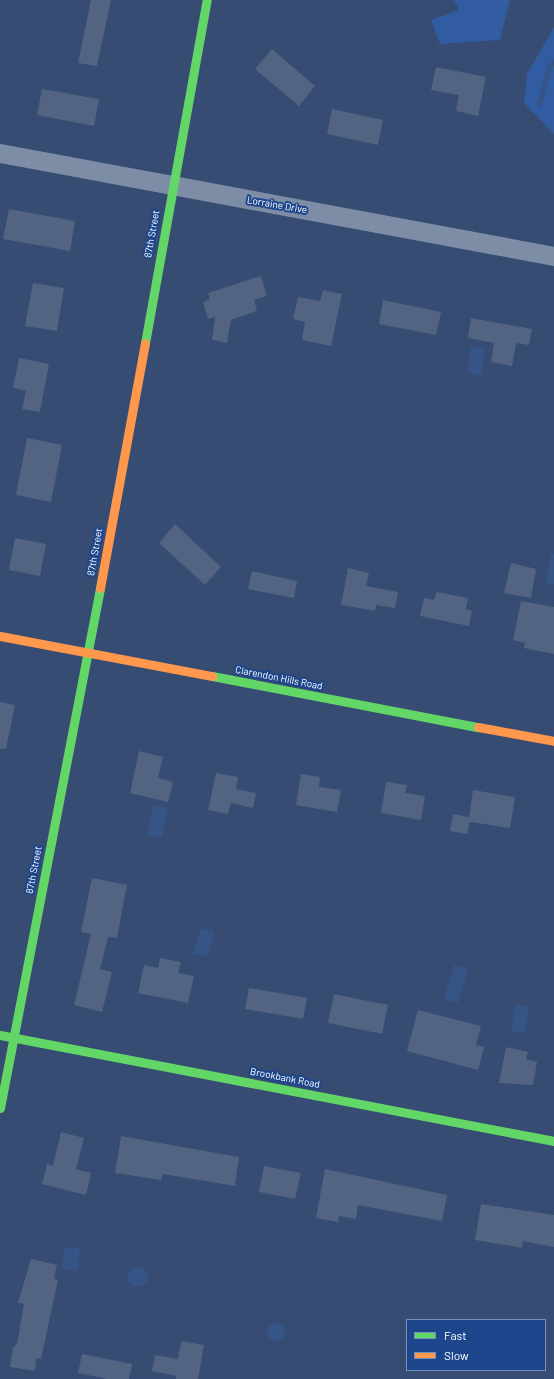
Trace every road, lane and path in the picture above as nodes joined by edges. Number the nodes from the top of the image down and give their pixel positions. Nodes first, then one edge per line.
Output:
1 (207, 0) edge
2 (0, 153) edge
3 (172, 186) junction
4 (554, 256) edge
5 (0, 636) edge
6 (88, 653) junction
7 (554, 742) edge
8 (0, 1035) edge
9 (12, 1037) junction
10 (0, 1108) edge
11 (554, 1141) edge

1 - 3 street, 87th Street
2 - 3 street, Lorraine Drive
3 - 4 street, Lorraine Drive
3 - 6 street, 87th Street
5 - 6 street, Clarendon Hills Road
6 - 7 street, Clarendon Hills Road
6 - 9 street, 87th Street
8 - 9 street, Brookbank Road
9 - 10 street, 87th Street
9 - 11 street, Brookbank Road

